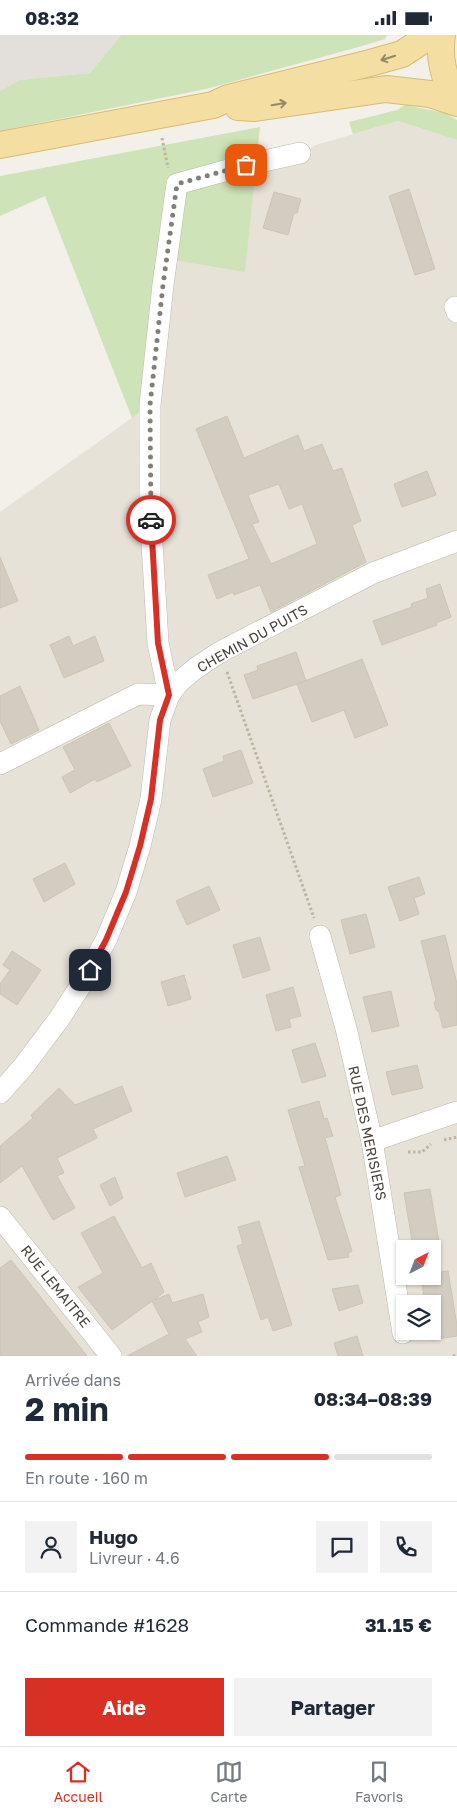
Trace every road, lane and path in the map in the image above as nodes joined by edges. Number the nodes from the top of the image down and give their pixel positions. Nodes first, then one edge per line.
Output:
1 (431, 35) edge
2 (442, 35) edge
3 (457, 96) edge
4 (457, 103) edge
5 (213, 105) junction
6 (162, 135) dead end
7 (0, 145) edge
8 (300, 153) dead end
9 (172, 175) junction
10 (457, 541) edge
11 (220, 652) junction
12 (169, 695) junction
13 (0, 764) edge
14 (320, 936) joint
15 (0, 1093) edge
16 (457, 1112) edge
17 (372, 1141) junction
18 (0, 1217) edge
19 (397, 1295) edge
20 (457, 1355) edge
21 (112, 1356) edge
22 (453, 1356) edge

1 -> 5 main road
2 - 3 main road
5 -> 4 main road
5 - 7 main road
6 - 9 path
8 - 9 street
9 - 12 street
10 - 11 street, CHEMIN DU PUITS
11 - 12 street, CHEMIN DU PUITS
11 - 14 path
12 - 13 street
12 - 15 street
14 - 17 street, RUE DES MERISIERS
16 - 17 street
17 - 19 street, RUE DES MERISIERS
18 - 21 street, RUE LEMAITRE
20 - 22 path

